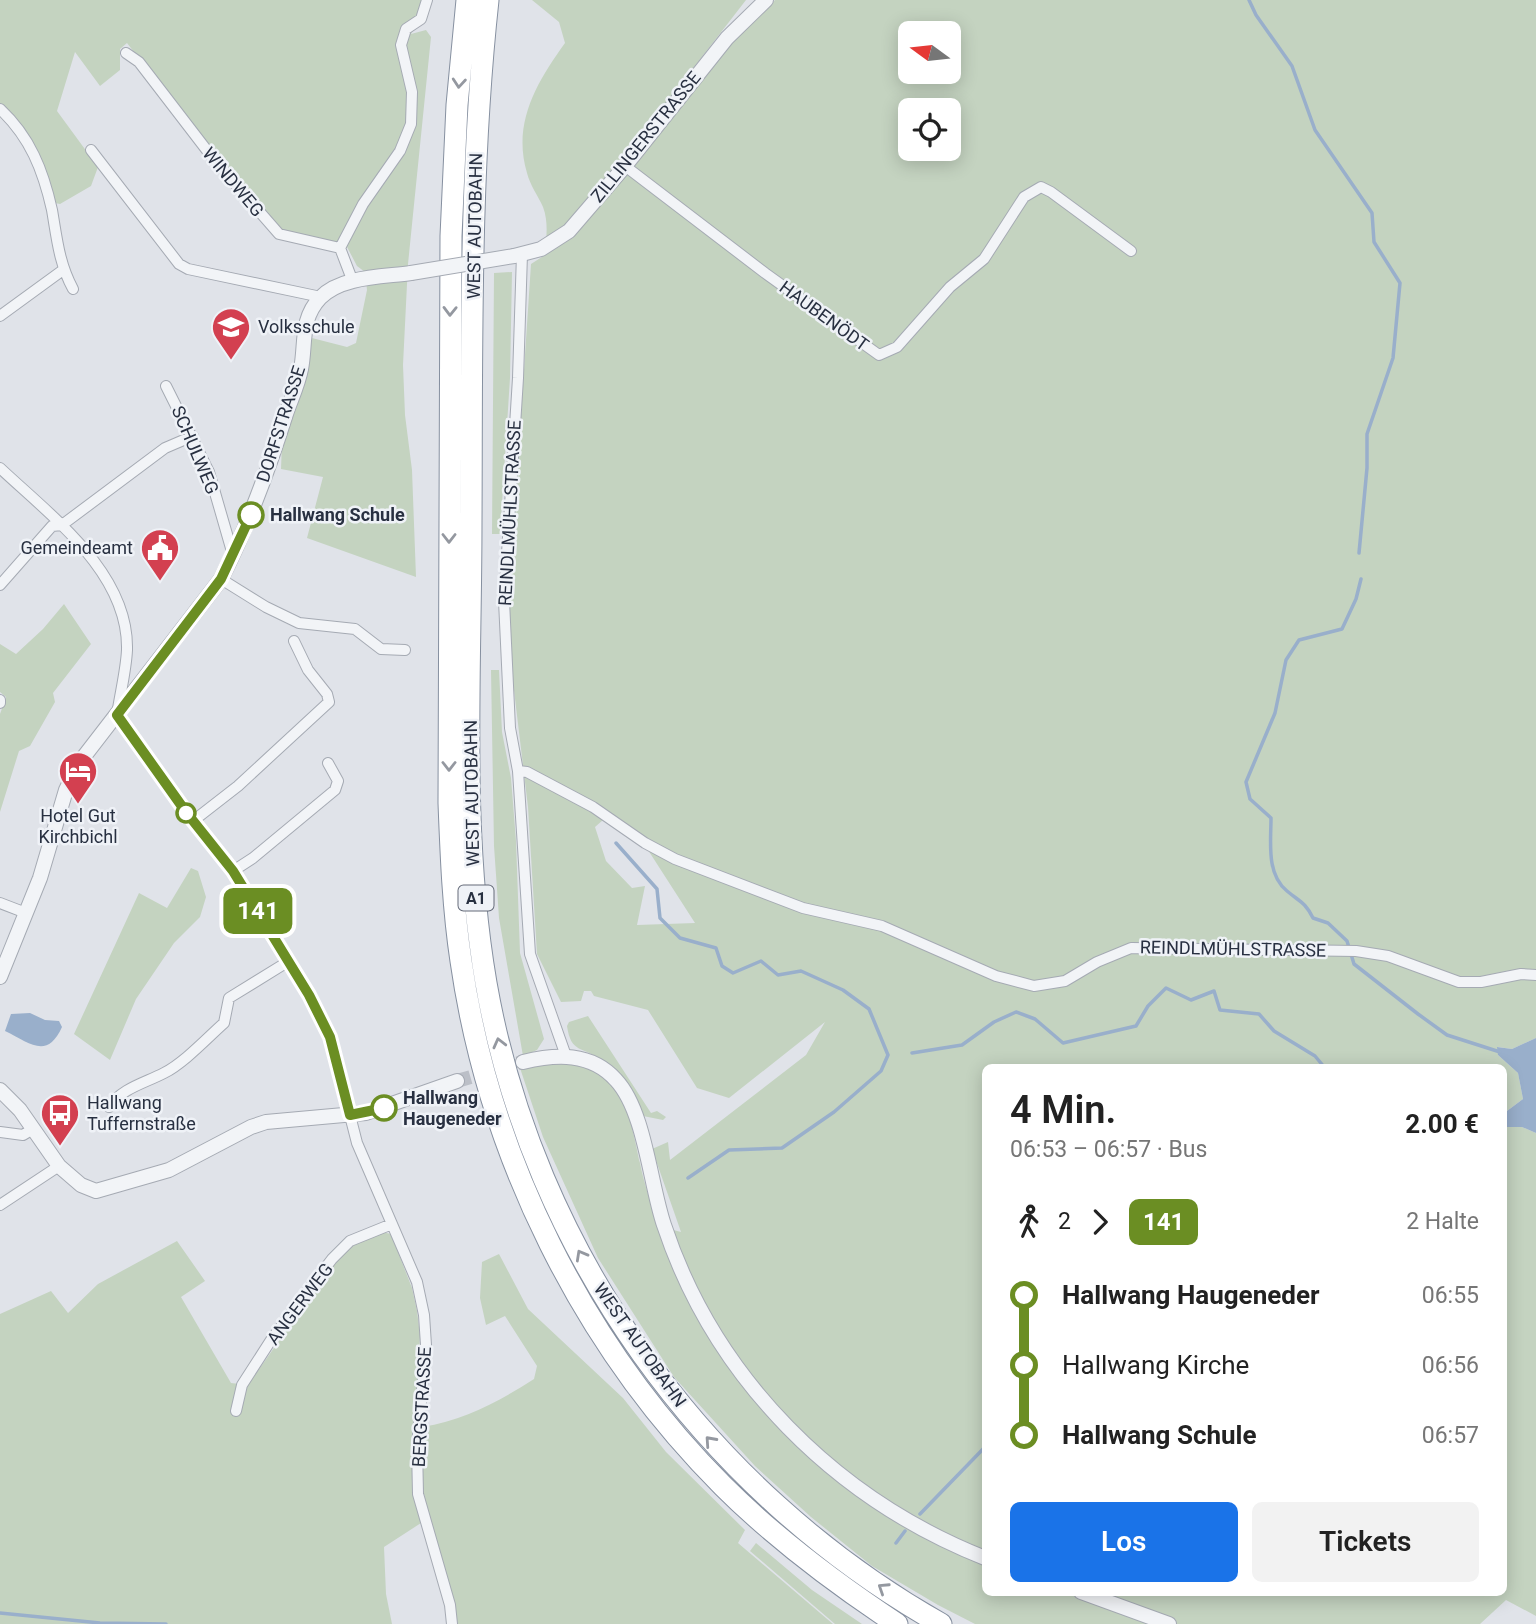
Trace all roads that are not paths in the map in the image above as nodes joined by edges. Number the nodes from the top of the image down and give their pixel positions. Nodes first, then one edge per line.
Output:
1 (427, 0) edge
2 (467, 0) edge
3 (488, 0) edge
4 (766, 0) edge
5 (126, 53) dead end
6 (0, 109) edge
7 (92, 150) dead end
8 (625, 166) junction
9 (340, 248) junction
10 (1131, 251) dead end
11 (518, 255) junction
12 (63, 270) junction
13 (353, 282) junction
14 (73, 289) dead end
15 (320, 297) junction
16 (0, 316) edge
17 (166, 386) dead end
18 (194, 436) junction
19 (0, 468) edge
20 (62, 526) junction
21 (233, 555) junction
22 (221, 579) junction
23 (0, 585) edge
24 (294, 641) dead end
25 (405, 650) dead end
26 (117, 715) junction
27 (328, 763) dead end
28 (518, 771) junction
29 (193, 821) junction
30 (233, 871) junction
31 (0, 903) edge
32 (26, 913) junction
33 (289, 961) junction
34 (1536, 975) edge
35 (0, 978) edge
36 (566, 1056) junction
37 (523, 1062) tunnel mouth
38 (457, 1081) tunnel mouth
39 (0, 1090) edge
40 (109, 1107) dead end
41 (350, 1115) junction
42 (33, 1129) junction
43 (0, 1132) edge
44 (59, 1166) junction
45 (0, 1205) edge
46 (392, 1224) junction
47 (236, 1411) dead end
48 (982, 1557) edge
49 (1092, 1596) edge
50 (452, 1624) edge
51 (897, 1624) edge
52 (941, 1624) edge
53 (1169, 1624) edge

1 - 9 street
2 -> 51 highway, WEST AUTOBAHN / A1
52 -> 3 highway, WEST AUTOBAHN / A1
4 - 8 street, ZILLINGERSTRASSE
5 - 9 street, WINDWEG
6 - 12 street
7 - 15 street
8 - 10 street, HAUBENÖDT
8 - 11 street, ZILLINGERSTRASSE
9 - 13 street
11 - 13 street, bridge
11 - 28 street, REINDLMÜHLSTRASSE
12 - 14 street
12 - 16 street
13 - 15 street
15 - 21 street, DORFSTRASSE
17 - 18 street, SCHULWEG
18 - 20 street
18 - 21 street, SCHULWEG
19 - 20 street
20 - 23 street
20 - 26 street
21 - 22 street, DORFSTRASSE
22 - 25 street
22 - 26 street, DORFSTRASSE
24 - 29 street
26 - 29 street, BERGSTRASSE
26 - 32 street, DORFSTRASSE
27 - 30 street
28 - 34 street, REINDLMÜHLSTRASSE
28 - 36 street, REINDLMÜHLSTRASSE
29 - 30 street, BERGSTRASSE
30 - 33 street, BERGSTRASSE
31 - 32 street
32 - 35 street, DORFSTRASSE
33 - 40 street
33 - 41 street, BERGSTRASSE
36 - 37 street
36 - 48 street
38 - 41 street
39 - 42 street
41 - 44 street
41 - 46 street, BERGSTRASSE
42 - 43 street
42 - 44 street
44 - 45 street
46 - 47 street, ANGERWEG
46 - 50 street, BERGSTRASSE
49 - 53 street

